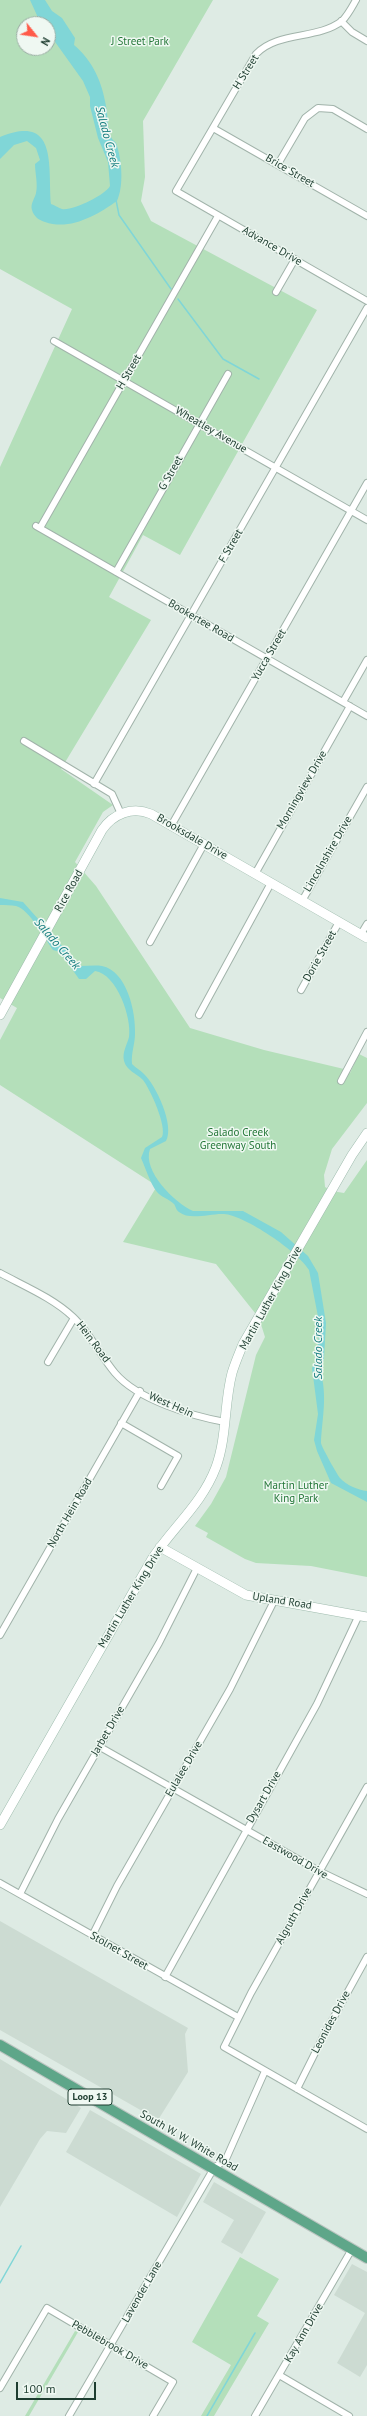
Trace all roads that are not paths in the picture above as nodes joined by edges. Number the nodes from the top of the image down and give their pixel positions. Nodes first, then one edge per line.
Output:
1 (356, 0) edge
2 (341, 21) junction
3 (367, 41) edge
4 (213, 128) junction
5 (367, 128) edge
6 (278, 164) junction
7 (176, 191) joint
8 (218, 216) junction
9 (367, 216) edge
10 (295, 259) junction
11 (276, 292) dead end
12 (367, 301) edge
13 (367, 308) edge
14 (54, 340) dead end
15 (228, 374) dead end
16 (125, 380) junction
17 (199, 424) junction
18 (276, 468) junction
19 (367, 483) edge
20 (351, 511) junction
21 (367, 520) edge
22 (38, 527) joint
23 (116, 572) junction
24 (191, 615) junction
25 (267, 659) junction
26 (367, 660) edge
27 (343, 702) junction
28 (350, 706) junction
29 (367, 716) edge
30 (24, 741) dead end
31 (94, 784) junction
32 (367, 787) edge
33 (121, 814) junction
34 (171, 826) junction
35 (204, 844) junction
36 (254, 874) junction
37 (271, 883) junction
38 (302, 901) junction
39 (339, 922) junction
40 (367, 924) edge
41 (364, 936) edge
42 (150, 942) dead end
43 (301, 990) dead end
44 (0, 1015) edge
45 (198, 1015) dead end
46 (367, 1032) edge
47 (341, 1081) dead end
48 (367, 1133) edge
49 (0, 1273) edge
50 (74, 1318) junction
51 (48, 1362) dead end
52 (140, 1391) junction
53 (225, 1422) junction
54 (121, 1423) junction
55 (161, 1486) dead end
56 (160, 1547) junction
57 (197, 1568) junction
58 (274, 1601) junction
59 (363, 1616) edge
60 (0, 1635) edge
61 (100, 1746) junction
62 (367, 1787) edge
63 (173, 1788) junction
64 (0, 1825) edge
65 (246, 1829) junction
66 (319, 1871) junction
67 (0, 1883) edge
68 (20, 1894) junction
69 (367, 1894) edge
70 (92, 1936) junction
71 (367, 1957) edge
72 (165, 1977) junction
73 (238, 2018) junction
74 (0, 2045) edge
75 (265, 2071) junction
76 (297, 2089) junction
77 (367, 2129) edge
78 (214, 2168) junction
79 (352, 2249) junction
80 (367, 2258) edge
81 (111, 2345) junction
82 (279, 2375) junction
83 (0, 2388) edge
84 (345, 2415) edge
85 (69, 2416) edge
86 (153, 2416) edge
87 (255, 2416) edge

1 - 2 street
2 - 3 street
2 - 4 street, H Street
4 - 6 street, Brice Street
4 - 7 street, H Street
5 - 6 street
6 - 9 street, Brice Street
7 - 8 street, Advance Drive
8 - 10 street, Advance Drive
8 - 16 street, H Street
10 - 11 street
10 - 12 street, Advance Drive
13 - 18 street, F Street
14 - 16 street, Wheatley Avenue
15 - 17 street, G Street
16 - 17 street, Wheatley Avenue
16 - 22 street, H Street
17 - 18 street, Wheatley Avenue
17 - 23 street, G Street
18 - 20 street, Wheatley Avenue
18 - 24 street, F Street
19 - 20 street, Yucca Street
20 - 21 street, Wheatley Avenue
20 - 25 street, Yucca Street
22 - 23 street, Bookertee Road
23 - 24 street, Bookertee Road
24 - 25 street, Bookertee Road
24 - 31 street, F Street
25 - 27 street, Bookertee Road
25 - 34 street, Yucca Street
26 - 27 street
27 - 28 street, Bookertee Road
28 - 29 street, Bookertee Road
28 - 36 street, Morningview Drive
30 - 31 street
31 - 33 street
32 - 38 street, Lincolnshire Drive
33 - 34 main road, Brooksdale Drive
33 - 44 main road, Rice Road
34 - 35 main road, Brooksdale Drive
35 - 36 main road, Brooksdale Drive
35 - 42 street
36 - 37 main road, Brooksdale Drive
37 - 38 main road, Brooksdale Drive
37 - 45 street
38 - 39 main road, Brooksdale Drive
39 - 41 main road, Brooksdale Drive
39 - 43 street, Dorie Street
40 - 41 street
46 - 47 street
48 - 53 main road, Martin Luther King Drive
49 - 50 street, Hein Road
50 - 51 street
50 - 52 street, Hein Road
52 - 53 street, West Hein
52 - 54 street, North Hein Road
53 - 56 main road, Martin Luther King Drive
54 - 55 street
54 - 60 street, North Hein Road
56 - 57 main road, Upland Road
56 - 64 main road, Martin Luther King Drive
57 - 58 main road, Upland Road
57 - 61 street, Jarbet Drive
58 - 59 main road, Upland Road
58 - 63 street, Eulalee Drive
59 - 65 street, Dysart Drive
61 - 63 street, Eastwood Drive
61 - 68 street, Jarbet Drive
62 - 66 street, Algruth Drive
63 - 65 street, Eastwood Drive
63 - 70 street, Eulalee Drive
65 - 66 street, Eastwood Drive
65 - 72 street, Dysart Drive
66 - 69 street, Eastwood Drive
66 - 73 street, Algruth Drive
67 - 68 street, Stolnet Street
68 - 70 street, Stolnet Street
70 - 72 street, Stolnet Street
71 - 76 street, Leonides Drive
72 - 73 street, Stolnet Street
73 - 75 street, Algruth Drive
74 - 78 main road, South W. W. White Road / Loop 13
75 - 76 street
75 - 78 street
76 - 77 street
78 - 79 main road, South W. W. White Road / Loop 13
78 - 81 street, Lavender Lane
79 - 80 main road, South W. W. White Road / Loop 13
79 - 82 street, Kay Ann Drive
81 - 83 street, Pebblebrook Drive
81 - 85 street, Lavender Lane
81 - 86 street, Pebblebrook Drive
82 - 84 street
82 - 87 street, Kay Ann Drive

